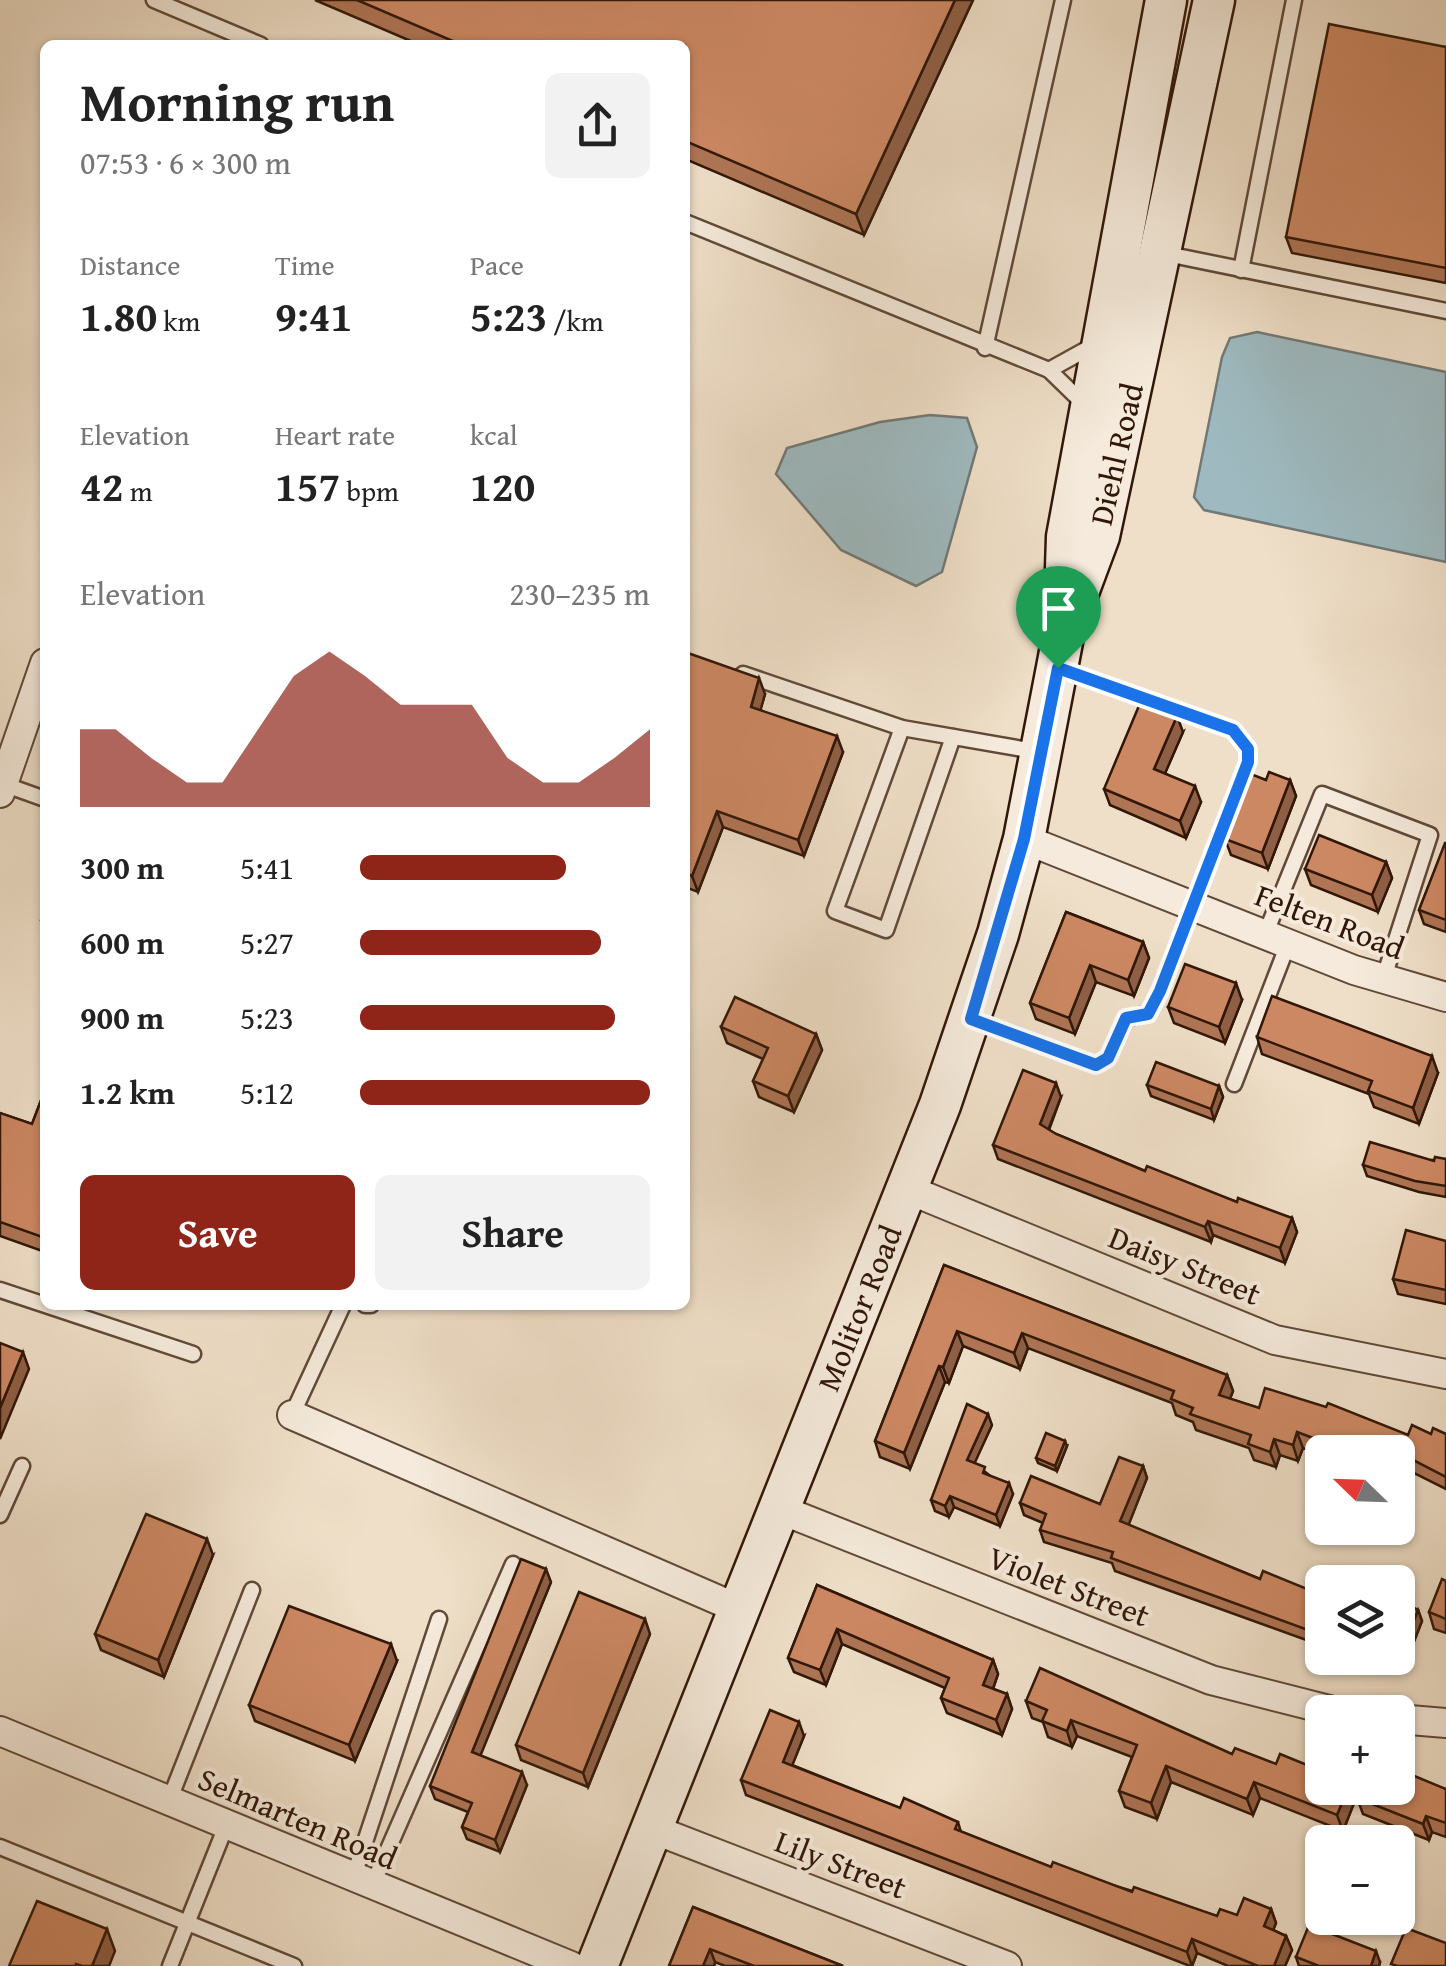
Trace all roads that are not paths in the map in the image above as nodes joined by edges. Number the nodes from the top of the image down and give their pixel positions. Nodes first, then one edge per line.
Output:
1 (154, 0) edge
2 (1062, 0) edge
3 (1166, 0) edge
4 (1214, 0) edge
5 (1294, 0) edge
6 (249, 40) edge
7 (690, 224) edge
8 (1160, 253) junction
9 (1241, 270) junction
10 (1446, 310) edge
11 (1104, 340) junction
12 (985, 348) junction
13 (1049, 370) junction
14 (1091, 410) junction
15 (1061, 650) junction
16 (721, 666) edge
17 (36, 716) edge
18 (902, 728) junction
19 (953, 737) junction
20 (1042, 753) junction
21 (2, 789) edge
22 (40, 799) edge
23 (1024, 839) junction
24 (1193, 906) junction
25 (1276, 940) junction
26 (1383, 980) junction
27 (1446, 997) edge
28 (971, 1019) junction
29 (1234, 1084) dead end
30 (906, 1189) junction
31 (0, 1290) edge
32 (40, 1303) edge
33 (60, 1310) edge
34 (341, 1310) edge
35 (193, 1354) dead end
36 (1446, 1374) edge
37 (292, 1415) joint
38 (22, 1466) dead end
39 (780, 1509) junction
40 (0, 1516) edge
41 (513, 1564) dead end
42 (252, 1590) dead end
43 (739, 1609) junction
44 (439, 1619) dead end
45 (1305, 1704) edge
46 (1415, 1720) edge
47 (1446, 1723) edge
48 (0, 1731) edge
49 (168, 1802) junction
50 (226, 1826) junction
51 (650, 1828) junction
52 (0, 1847) edge
53 (362, 1883) junction
54 (188, 1922) junction
55 (170, 1966) edge
56 (294, 1966) edge
57 (571, 1966) edge
58 (597, 1966) edge
59 (1006, 1966) edge

1 - 6 lane
2 - 12 lane
3 - 11 street, Diehl Road
4 - 8 street, Diehl Road
5 - 9 lane
7 - 12 lane
8 - 9 lane
8 - 15 street, Diehl Road
9 - 10 lane
11 - 13 lane
11 - 14 street, Diehl Road
12 - 13 lane
13 - 14 lane
14 - 15 street, Diehl Road
15 - 20 street, Molitor Road
15 - 24 lane
16 - 18 lane
17 - 21 street
18 - 19 lane
18 - 19 lane
19 - 20 lane
20 - 23 street, Molitor Road
21 - 22 lane
23 - 24 street, Felten Road
23 - 28 street, Molitor Road
24 - 25 street, Felten Road
24 - 28 lane
25 - 26 street, Felten Road
25 - 26 lane
25 - 29 lane
26 - 27 street, Felten Road
28 - 30 street, Molitor Road
30 - 36 street, Daisy Street
30 - 39 street, Molitor Road
31 - 32 lane
33 - 35 lane
34 - 37 lane
37 - 43 street
38 - 40 lane
39 - 43 street, Molitor Road
39 - 45 street, Violet Street
41 - 53 lane
42 - 49 lane
43 - 51 street, Molitor Road
44 - 53 lane
46 - 47 street
48 - 49 street, Selmarten Road
49 - 50 street, Selmarten Road
50 - 53 street, Selmarten Road
50 - 54 lane
51 - 58 street, Molitor Road
51 - 59 street, Lily Street
52 - 54 lane
53 - 57 street, Selmarten Road
54 - 55 lane
54 - 56 lane

